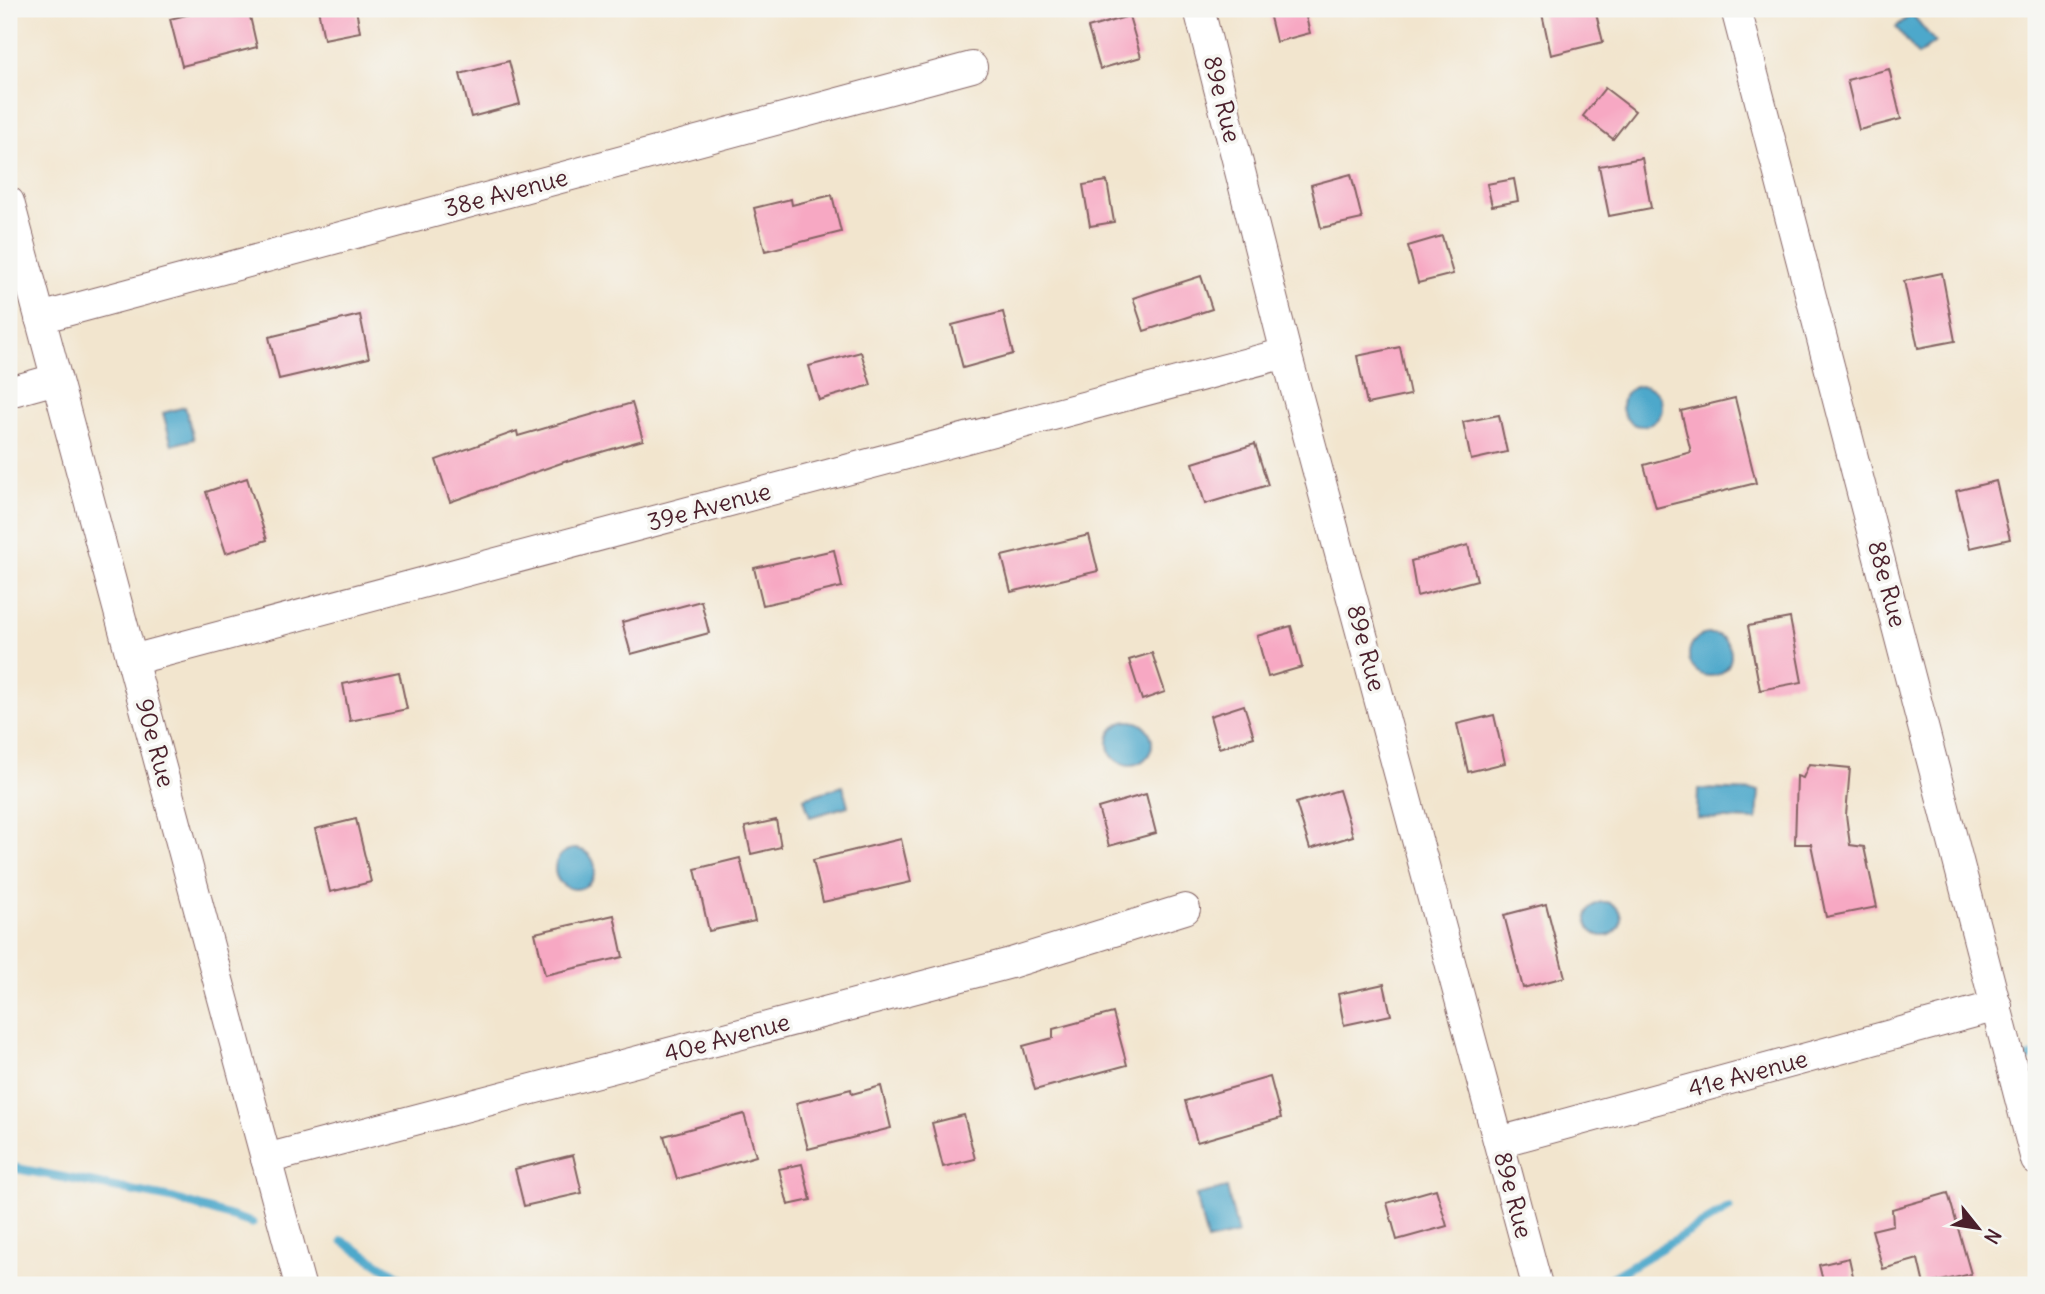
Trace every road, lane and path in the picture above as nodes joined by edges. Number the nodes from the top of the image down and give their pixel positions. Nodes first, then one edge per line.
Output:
1 (1199, 9) edge
2 (1736, 9) edge
3 (972, 67) dead end
4 (9, 202) edge
5 (40, 318) junction
6 (1286, 353) junction
7 (56, 379) junction
8 (9, 392) edge
9 (132, 660) junction
10 (1185, 909) dead end
11 (1997, 1006) junction
12 (1499, 1142) junction
13 (266, 1159) junction
14 (2036, 1160) edge
15 (300, 1285) edge
16 (1537, 1285) edge

1 - 6 street, 89e Rue
2 - 11 street, 88e Rue
3 - 5 street, 38e Avenue
4 - 5 street, 90e Rue
5 - 7 street, 90e Rue
6 - 9 street, 39e Avenue
6 - 12 street, 89e Rue
7 - 8 street
7 - 9 street, 90e Rue
9 - 13 street, 90e Rue
10 - 13 street, 40e Avenue
11 - 12 street, 41e Avenue
11 - 14 street, 88e Rue
12 - 16 street, 89e Rue
13 - 15 street, 90e Rue

